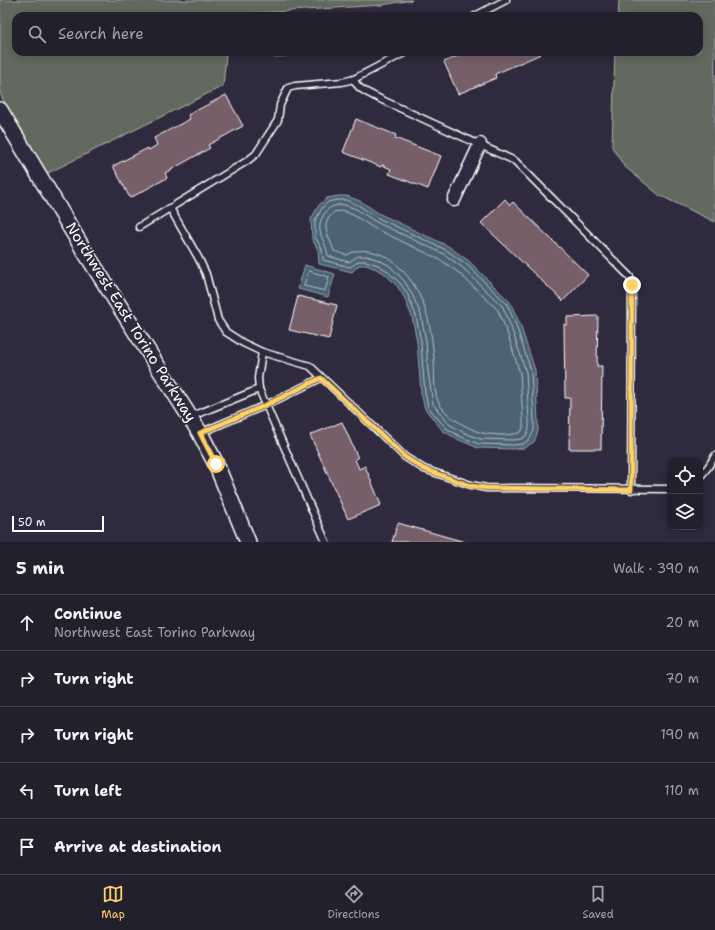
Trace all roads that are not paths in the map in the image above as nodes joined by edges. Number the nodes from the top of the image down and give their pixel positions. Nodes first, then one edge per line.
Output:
1 (506, 0) edge
2 (483, 12) edge
3 (399, 56) edge
4 (354, 80) junction
5 (0, 110) edge
6 (480, 144) junction
7 (454, 200) dead end
8 (170, 208) junction
9 (139, 227) dead end
10 (262, 352) junction
11 (321, 378) junction
12 (259, 389) junction
13 (266, 405) junction
14 (190, 417) junction
15 (200, 433) junction
16 (715, 456) edge
17 (703, 473) edge
18 (667, 489) edge
19 (631, 490) junction
20 (248, 542) edge
21 (326, 542) edge

1 - 2 lane
3 - 4 lane
4 - 6 lane
4 - 8 lane
5 - 14 street, Northwest East Torino Parkway
6 - 7 street
6 - 19 lane
8 - 9 lane
8 - 10 lane
10 - 11 lane
10 - 12 lane
11 - 13 lane
11 - 19 lane
12 - 13 lane
12 - 14 lane
13 - 15 lane
13 - 21 lane
14 - 15 street, Northwest East Torino Parkway
15 - 20 street, Northwest East Torino Parkway
16 - 17 lane
18 - 19 lane

